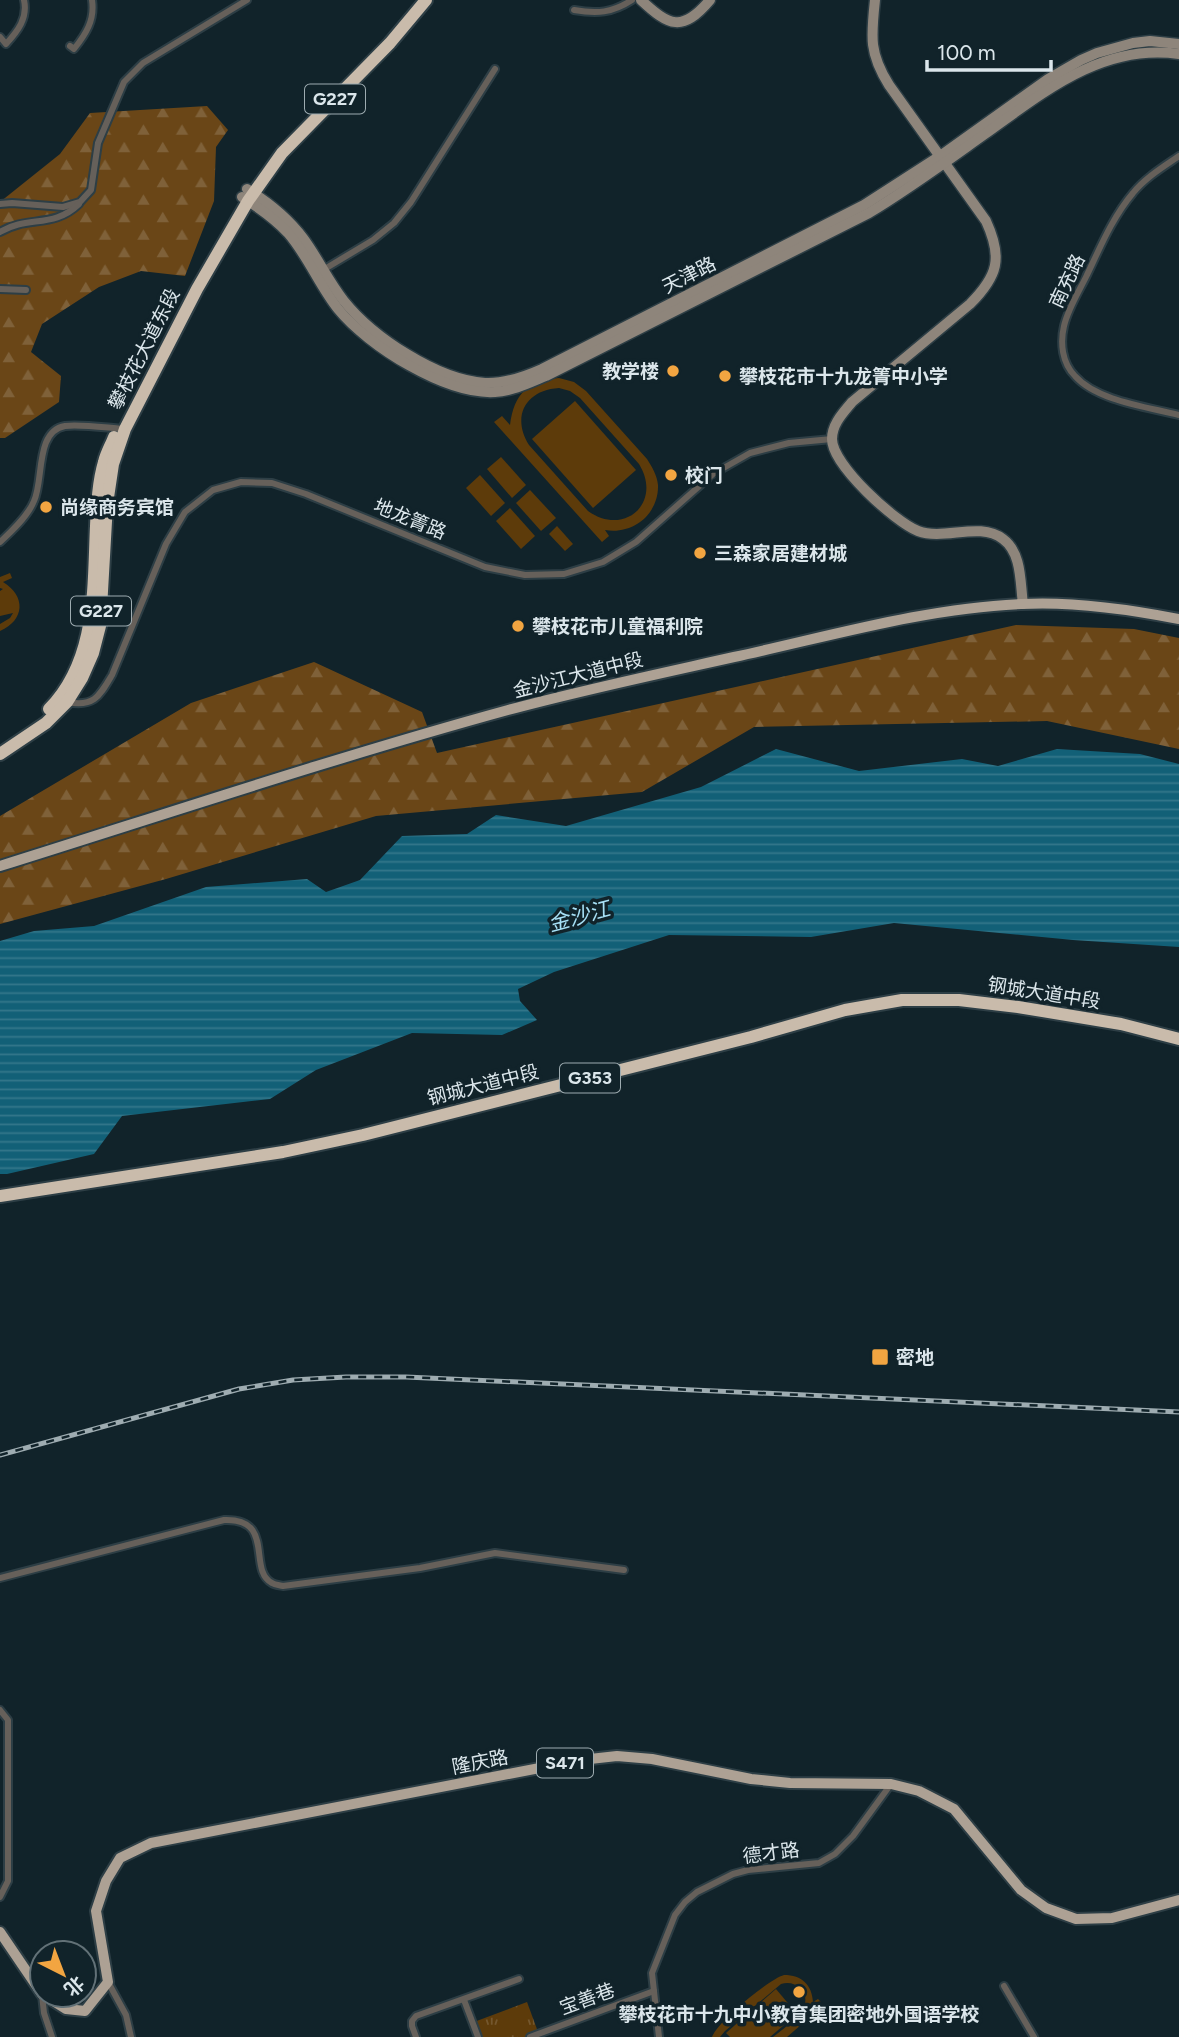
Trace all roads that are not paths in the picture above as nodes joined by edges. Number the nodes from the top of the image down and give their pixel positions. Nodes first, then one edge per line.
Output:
1 (24, 0) edge
2 (92, 0) edge
3 (247, 0) edge
4 (416, 0) edge
5 (426, 0) edge
6 (632, 0) edge
7 (641, 0) edge
8 (710, 0) edge
9 (875, 0) edge
10 (574, 10) dead end
11 (0, 37) edge
12 (6, 44) junction
13 (1179, 44) edge
14 (70, 46) dead end
15 (0, 50) edge
16 (1179, 54) edge
17 (495, 69) dead end
18 (1179, 156) edge
19 (943, 159) junction
20 (247, 195) junction
21 (80, 202) junction
22 (0, 204) edge
23 (0, 232) edge
24 (323, 270) junction
25 (0, 289) edge
26 (26, 290) dead end
27 (1179, 415) edge
28 (121, 429) junction
29 (832, 439) junction
30 (0, 542) edge
31 (1023, 604) junction
32 (1179, 619) edge
33 (67, 702) junction
34 (0, 746) edge
35 (0, 754) edge
36 (0, 866) edge
37 (1179, 1039) edge
38 (0, 1196) edge
39 (624, 1570) dead end
40 (0, 1578) edge
41 (0, 1710) edge
42 (891, 1784) junction
43 (0, 1897) edge
44 (1179, 1900) edge
45 (0, 1932) edge
46 (28, 1973) edge
47 (519, 1979) dead end
48 (108, 1982) junction
49 (1004, 1986) dead end
50 (654, 1991) junction
51 (98, 1995) edge
52 (464, 2000) junction
53 (44, 2009) edge
54 (66, 2009) edge
55 (87, 2009) edge
56 (52, 2037) edge
57 (131, 2037) edge
58 (416, 2037) edge
59 (478, 2037) edge
60 (530, 2037) edge
61 (659, 2037) edge
62 (1034, 2037) edge

1 - 12 street
2 - 14 street
3 - 21 street
4 - 20 highway, 攀枝花大道东段 / G227
5 - 20 highway, 攀枝花大道东段 / G227
6 - 10 street
7 - 8 main road
9 - 19 main road
11 - 12 street
12 - 15 street
13 - 19 main road, 天津路
16 - 19 main road
17 - 24 street
18 - 27 street, 南充路
19 - 20 main road
19 - 24 main road, 天津路
19 - 29 main road
20 - 24 main road, 天津路
20 - 28 highway, 攀枝花大道东段 / G227
21 - 22 street
21 - 23 street
25 - 26 street
28 - 30 street
28 - 33 highway, 攀枝花大道东段 / G227
28 - 34 highway, 攀枝花大道东段 / G227
29 - 31 main road
29 - 33 street, 地龙箐路
31 - 32 main road, 金沙江大道中段
31 - 36 main road, 金沙江大道中段
33 - 35 highway, 攀枝花大道东段 / G227
37 - 38 highway, 钢城大道中段 / G353
39 - 40 street
41 - 43 street
42 - 44 main road, 隆庆路 / S471
42 - 48 main road, 隆庆路 / S471
42 - 50 street, 德才路
45 - 46 main road
47 - 52 street
48 - 51 main road
48 - 57 street
49 - 62 street
50 - 60 street, 宝善巷
50 - 61 street, 德才路
52 - 58 street
52 - 59 street
53 - 56 street
54 - 55 main road

